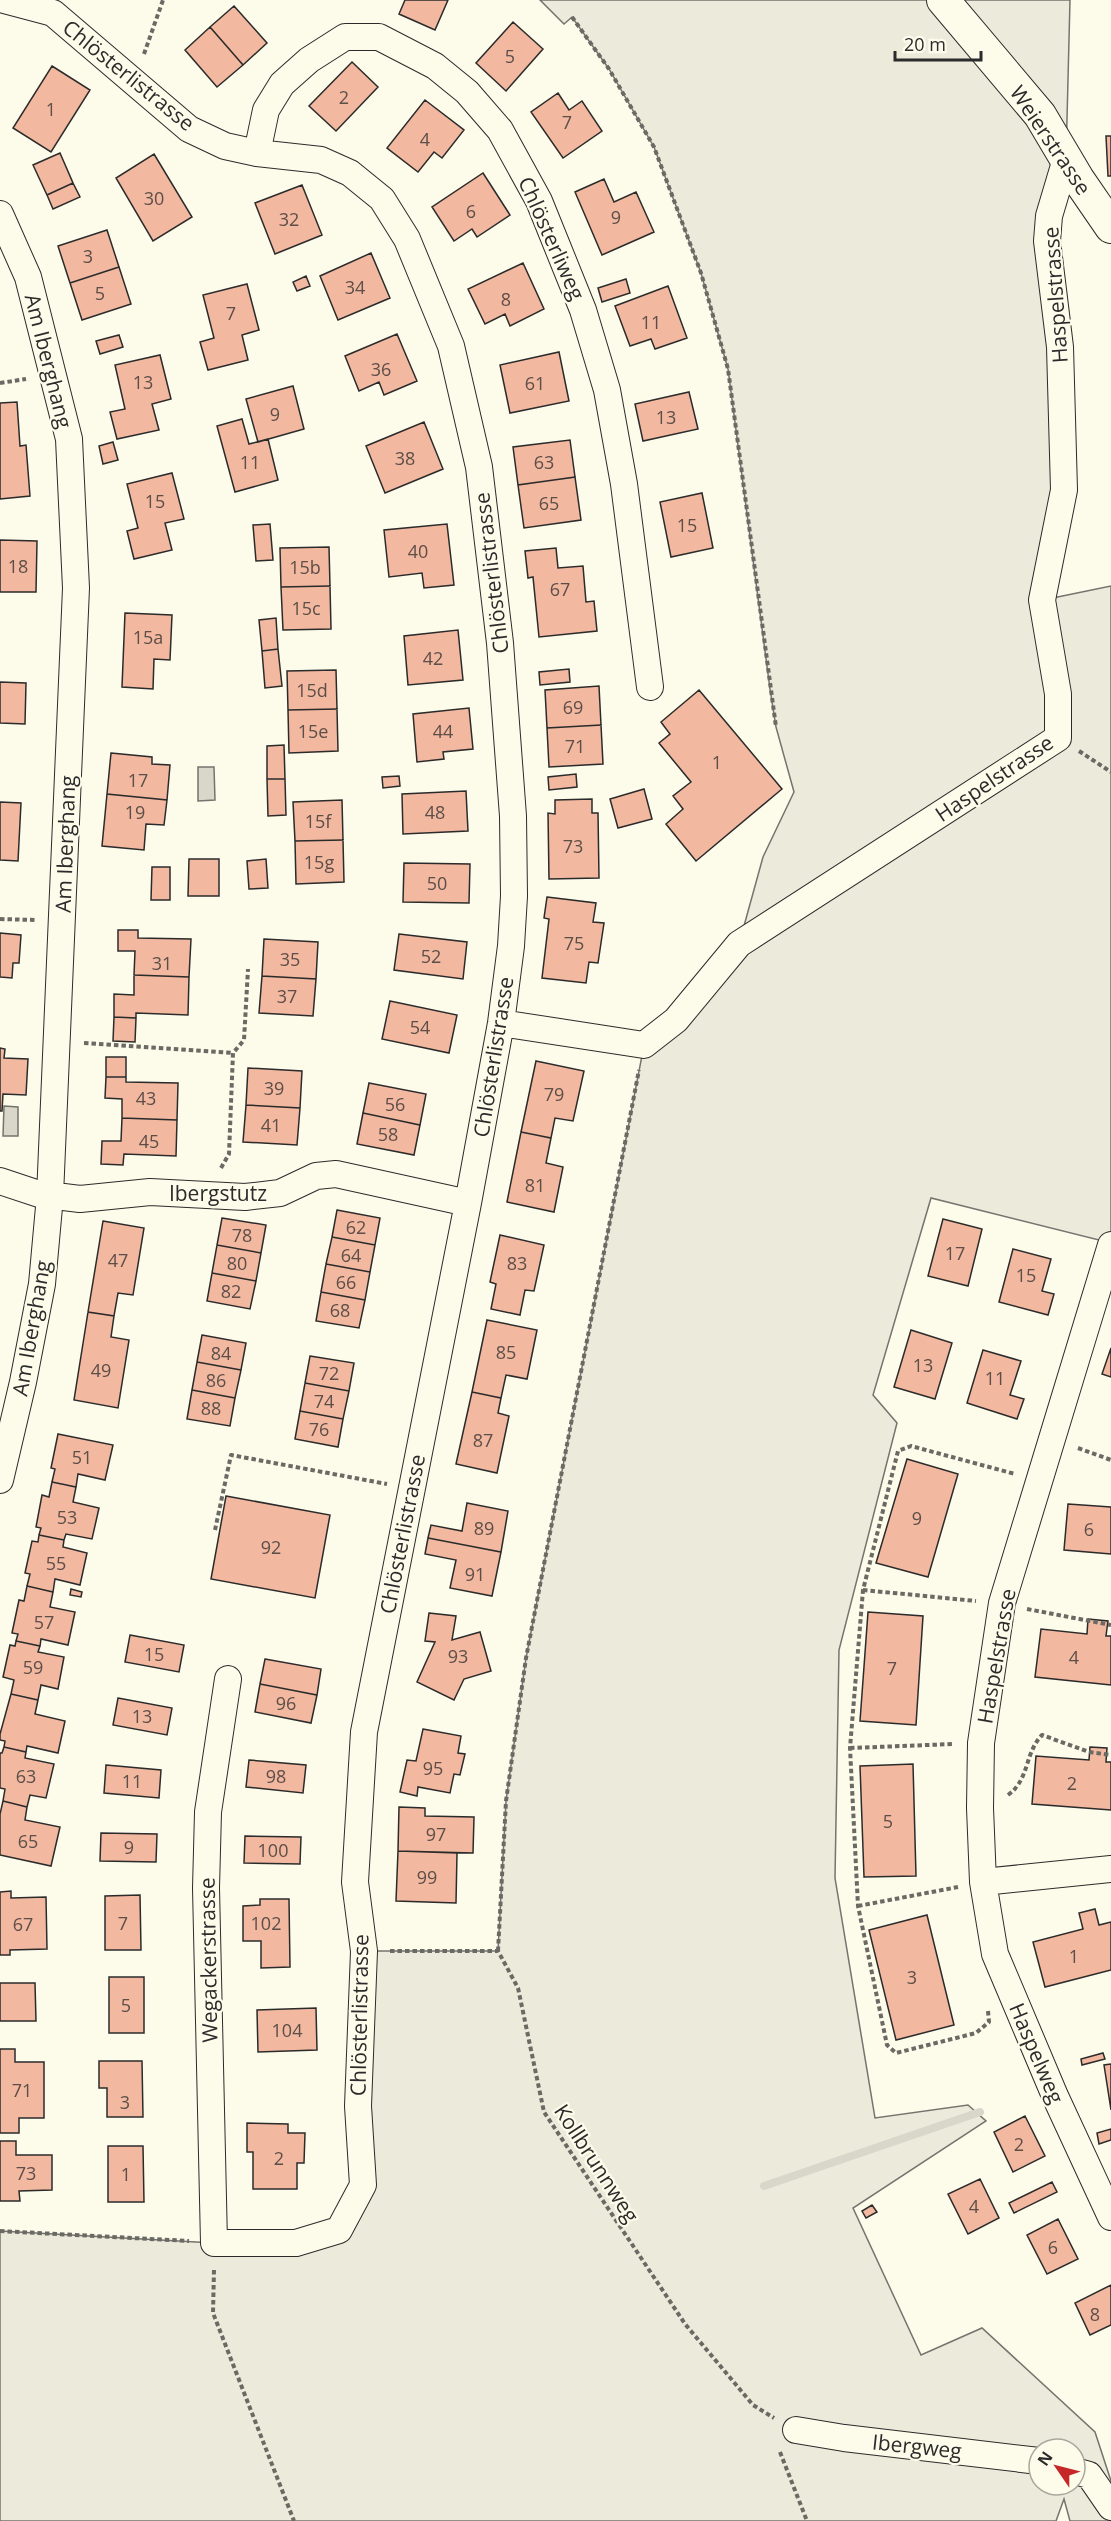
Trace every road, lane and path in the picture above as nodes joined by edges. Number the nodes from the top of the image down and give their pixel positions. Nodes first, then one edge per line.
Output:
1 (4, 0) edge
2 (163, 0) edge
3 (942, 0) edge
4 (572, 17) dead end
5 (135, 81) junction
6 (257, 153) junction
7 (1066, 159) junction
8 (0, 214) edge
9 (1111, 227) edge
10 (650, 687) dead end
11 (776, 728) dead end
12 (1058, 738) junction
13 (1111, 772) edge
14 (0, 918) edge
15 (62, 921) junction
16 (248, 969) dead end
17 (501, 1023) junction
18 (56, 1041) junction
19 (644, 1045) junction
20 (233, 1053) junction
21 (0, 1181) edge
22 (206, 1195) junction
23 (50, 1196) junction
24 (468, 1203) junction
25 (1111, 1245) edge
26 (1053, 1438) junction
27 (1111, 1460) edge
28 (0, 1480) edge
29 (1040, 1481) junction
30 (412, 1488) junction
31 (215, 1530) dead end
32 (863, 1590) junction
33 (1002, 1603) junction
34 (1111, 1625) edge
35 (228, 1679) dead end
36 (981, 1743) junction
37 (850, 1748) junction
38 (1111, 1755) edge
39 (980, 1808) junction
40 (1111, 1869) edge
41 (983, 1882) junction
42 (858, 1906) junction
43 (364, 1951) junction
44 (498, 1951) junction
45 (987, 2002) dead end
46 (1111, 2217) edge
47 (0, 2230) edge
48 (214, 2243) junction
49 (787, 2438) junction
50 (1027, 2459) edge
51 (1087, 2474) edge
52 (1111, 2507) edge
53 (294, 2521) edge
54 (807, 2521) edge

1 - 5 street, Chlösterlistrasse
2 - 5 path
3 - 7 street, Weierstrasse
4 - 11 path
5 - 6 street, Chlösterlistrasse
6 - 10 street, Chlösterliweg
6 - 17 street, Chlösterlistrasse
7 - 9 street, Weierstrasse
7 - 12 street, Haspelstrasse
8 - 15 street, Am Iberghang
12 - 13 path
12 - 19 street, Haspelstrasse
14 - 15 path
15 - 18 street, Am Iberghang
16 - 20 path
17 - 19 street
17 - 24 street, Chlösterlistrasse
18 - 20 path
18 - 23 street, Am Iberghang
19 - 44 path
20 - 22 path
21 - 23 street, Ibergstutz
22 - 23 street, Ibergstutz
22 - 24 street, Ibergstutz
23 - 28 street, Am Iberghang
24 - 30 street, Chlösterlistrasse
25 - 26 street, Haspelstrasse
26 - 27 path
26 - 29 street, Haspelstrasse
29 - 32 path
29 - 33 street, Haspelstrasse
30 - 31 path
30 - 43 street, Chlösterlistrasse
32 - 33 path
32 - 37 path
33 - 34 path
33 - 36 street, Haspelstrasse
35 - 48 street, Wegackerstrasse
36 - 37 path
36 - 39 street, Haspelstrasse
37 - 42 path
38 - 39 path
39 - 41 street, Haspelstrasse
40 - 41 street
41 - 42 path
41 - 46 street, Haspelweg
42 - 45 path
43 - 44 path
43 - 48 street, Chlösterlistrasse
44 - 49 path, Kollbrunnweg
47 - 48 path
48 - 53 path
49 - 50 street, Ibergweg
49 - 54 path
51 - 52 street

